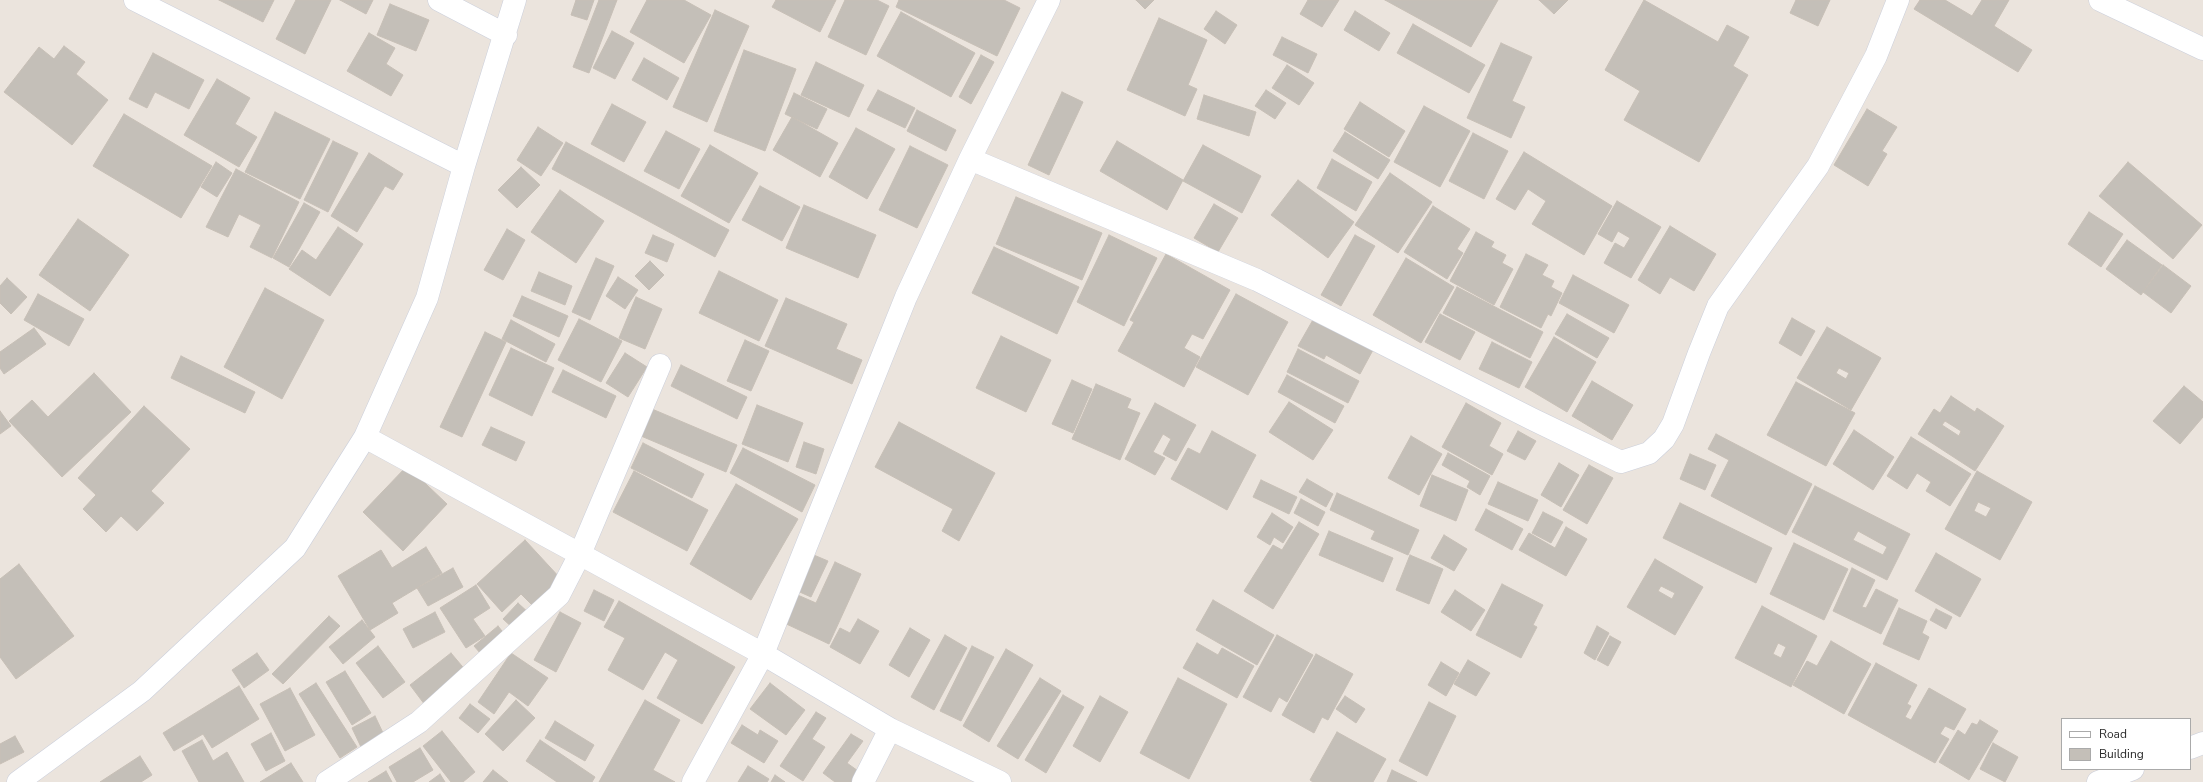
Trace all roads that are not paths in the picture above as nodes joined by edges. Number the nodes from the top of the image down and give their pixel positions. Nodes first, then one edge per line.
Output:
1 (135, 0) edge
2 (439, 0) edge
3 (515, 0) edge
4 (1050, 0) edge
5 (1898, 0) edge
6 (2100, 0) edge
7 (506, 35) junction
8 (2203, 49) edge
9 (970, 159) junction
10 (464, 166) junction
11 (660, 365) dead end
12 (365, 437) junction
13 (580, 554) junction
14 (763, 654) junction
15 (890, 729) junction
16 (2203, 743) edge
17 (2191, 748) edge
18 (2130, 770) edge
19 (18, 782) edge
20 (327, 782) edge
21 (693, 782) edge
22 (863, 782) edge
23 (1000, 782) edge
24 (2098, 782) edge

1 - 10 street
2 - 7 street
3 - 7 street
4 - 9 street
5 - 9 street
6 - 8 street
7 - 10 street
9 - 14 street
10 - 12 street
11 - 13 street
12 - 13 street
12 - 19 street
13 - 14 street
13 - 20 street
14 - 15 street
14 - 21 street
15 - 22 street
15 - 23 street
16 - 17 street
18 - 24 street

